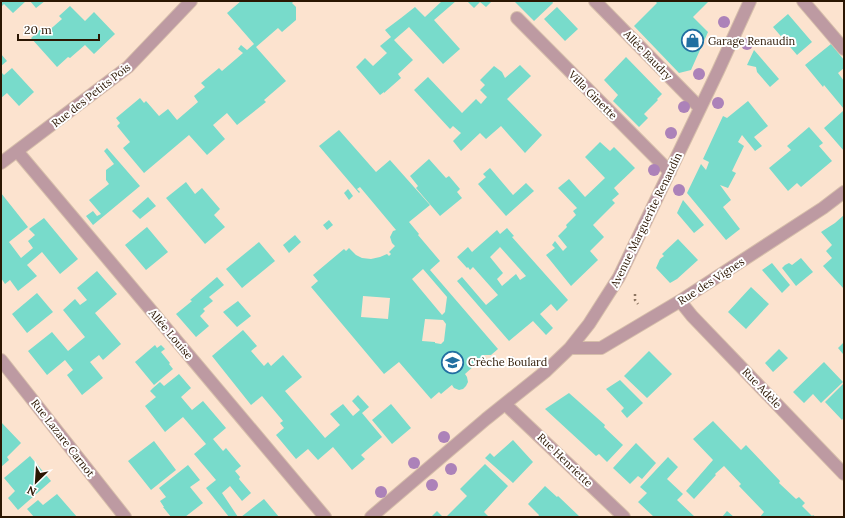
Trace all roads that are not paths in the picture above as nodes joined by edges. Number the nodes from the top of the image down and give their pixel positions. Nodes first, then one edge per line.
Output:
1 (191, 1) edge
2 (595, 1) edge
3 (750, 1) edge
4 (803, 1) edge
5 (517, 18) dead end
6 (844, 48) edge
7 (700, 108) junction
8 (17, 151) junction
9 (1, 163) edge
10 (670, 172) junction
11 (844, 192) edge
12 (680, 302) junction
13 (570, 348) junction
14 (1, 360) edge
15 (505, 404) junction
16 (844, 474) edge
17 (125, 517) edge
18 (325, 517) edge
19 (371, 517) edge
20 (624, 517) edge

1 - 8 street, Rue des Petits Pois
2 - 7 street, Allée Baudry
3 - 7 street, Avenue Marguerite Renaudin
4 - 6 street
5 - 10 street, Villa Ginette
7 - 10 street, Avenue Marguerite Renaudin
8 - 9 street, Rue des Petits Pois
8 - 18 street, Allée Louise
10 - 13 street, Avenue Marguerite Renaudin
11 - 12 street, Rue des Vignes
12 - 13 street, Rue des Vignes
12 - 16 street, Rue Adèle
13 - 15 street, Avenue Marguerite Renaudin
14 - 17 street, Rue Lazare Carnot
15 - 19 street, Avenue Marguerite Renaudin
15 - 20 street, Rue Henriette

